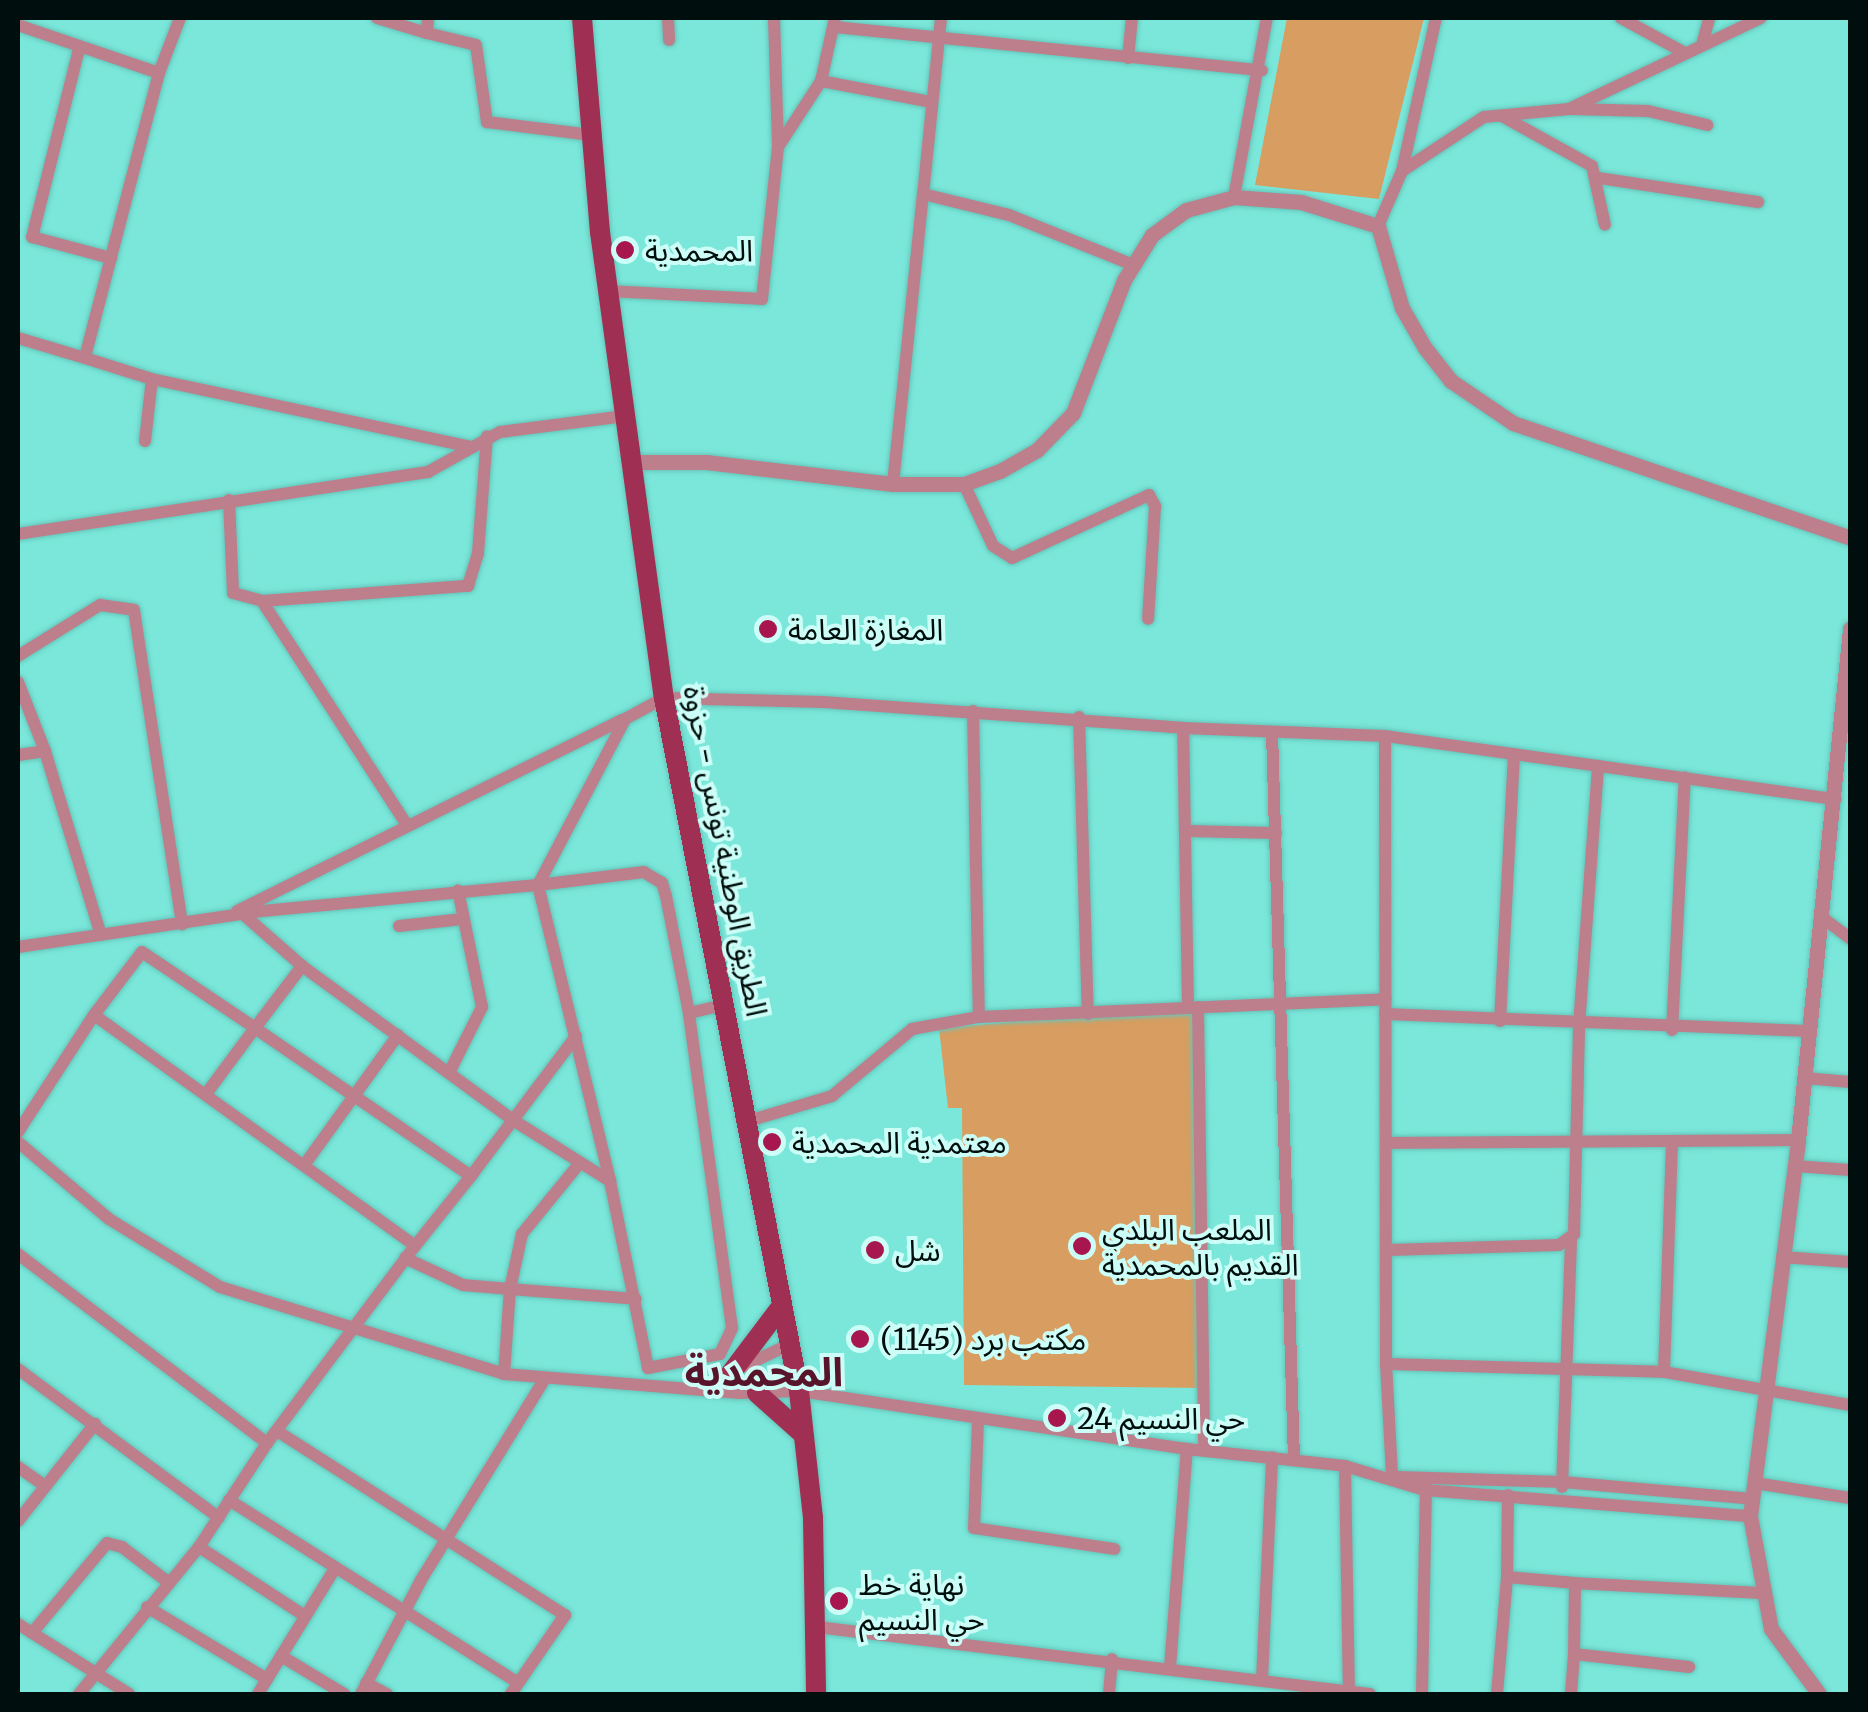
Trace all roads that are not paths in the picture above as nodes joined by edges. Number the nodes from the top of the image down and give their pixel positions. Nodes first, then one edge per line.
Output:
1 (180, 18) edge
2 (377, 18) edge
3 (428, 18) edge
4 (582, 18) edge
5 (668, 18) edge
6 (774, 18) edge
7 (941, 18) edge
8 (1132, 18) edge
9 (1267, 18) edge
10 (1436, 18) edge
11 (1620, 18) edge
12 (1709, 18) edge
13 (1760, 18) edge
14 (835, 22) edge
15 (18, 26) edge
16 (427, 33) junction
17 (938, 37) junction
18 (669, 40) dead end
19 (1702, 45) junction
20 (79, 49) junction
21 (1684, 53) junction
22 (1128, 58) junction
23 (1262, 70) junction
24 (158, 73) junction
25 (821, 81) junction
26 (931, 102) junction
27 (1568, 110) junction
28 (1500, 115) junction
29 (1708, 125) dead end
30 (591, 135) junction
31 (778, 147) junction
32 (1402, 172) junction
33 (1599, 178) junction
34 (923, 194) junction
35 (1234, 197) junction
36 (1758, 202) dead end
37 (1605, 225) dead end
38 (1378, 226) junction
39 (110, 258) junction
40 (1131, 264) junction
41 (610, 291) junction
42 (18, 338) edge
43 (85, 358) junction
44 (152, 380) junction
45 (625, 416) junction
46 (487, 436) junction
47 (145, 441) dead end
48 (471, 447) junction
49 (632, 462) junction
50 (894, 484) junction
51 (964, 484) junction
52 (229, 500) junction
53 (18, 534) edge
54 (1850, 538) edge
55 (262, 601) junction
56 (1148, 620) dead end
57 (1850, 634) edge
58 (18, 656) edge
59 (18, 682) edge
60 (664, 698) junction
61 (972, 711) junction
62 (1079, 718) junction
63 (625, 719) junction
64 (1183, 728) junction
65 (1272, 732) junction
66 (1384, 736) junction
67 (45, 751) junction
68 (1514, 754) junction
69 (18, 755) edge
70 (1598, 766) junction
71 (1845, 775) edge
72 (1685, 778) junction
73 (1836, 799) junction
74 (406, 824) junction
75 (1184, 831) junction
76 (1276, 832) junction
77 (538, 885) junction
78 (458, 890) junction
79 (244, 914) junction
80 (222, 918) junction
81 (1823, 918) junction
82 (463, 919) junction
83 (182, 924) junction
84 (399, 926) dead end
85 (155, 928) junction
86 (102, 935) junction
87 (1850, 938) edge
88 (18, 947) edge
89 (142, 952) junction
90 (302, 966) junction
91 (727, 1004) junction
92 (1283, 1004) junction
93 (1193, 1007) junction
94 (1385, 1007) junction
95 (688, 1013) junction
96 (1088, 1014) junction
97 (94, 1016) junction
98 (979, 1018) junction
99 (1500, 1021) junction
100 (1579, 1026) junction
101 (254, 1028) junction
102 (1672, 1030) junction
103 (1809, 1031) junction
104 (398, 1034) junction
105 (576, 1036) junction
106 (450, 1071) junction
107 (1805, 1078) junction
108 (1850, 1082) edge
109 (206, 1094) junction
110 (353, 1101) junction
111 (512, 1120) junction
112 (745, 1122) junction
113 (18, 1132) edge
114 (1576, 1140) junction
115 (1798, 1140) junction
116 (18, 1142) edge
117 (1672, 1142) junction
118 (1386, 1143) junction
119 (305, 1164) junction
120 (579, 1164) junction
121 (1796, 1166) junction
122 (1850, 1170) edge
123 (471, 1176) junction
124 (610, 1181) junction
125 (1571, 1240) junction
126 (415, 1246) junction
127 (1388, 1250) junction
128 (18, 1254) edge
129 (1782, 1257) junction
130 (405, 1258) junction
131 (1850, 1262) edge
132 (510, 1289) junction
133 (636, 1299) junction
134 (782, 1307) junction
135 (353, 1327) junction
136 (788, 1345) junction
137 (1386, 1364) junction
138 (648, 1368) junction
139 (18, 1369) edge
140 (1568, 1370) junction
141 (1664, 1372) junction
142 (504, 1374) junction
143 (544, 1380) junction
144 (722, 1383) junction
145 (648, 1384) junction
146 (799, 1390) junction
147 (1763, 1390) junction
148 (756, 1394) junction
149 (1850, 1405) edge
150 (978, 1420) junction
151 (95, 1424) junction
152 (277, 1431) junction
153 (804, 1436) junction
154 (267, 1443) junction
155 (1186, 1449) junction
156 (1204, 1450) junction
157 (1272, 1457) junction
158 (1294, 1460) junction
159 (1345, 1466) junction
160 (18, 1467) edge
161 (1394, 1476) junction
162 (1563, 1482) junction
163 (1426, 1483) junction
164 (44, 1485) junction
165 (1508, 1495) junction
166 (1562, 1498) junction
167 (1850, 1498) edge
168 (1752, 1499) junction
169 (229, 1500) junction
170 (219, 1518) junction
171 (18, 1520) edge
172 (446, 1540) junction
173 (199, 1547) junction
174 (1114, 1550) dead end
175 (334, 1570) junction
176 (1507, 1577) junction
177 (168, 1582) junction
178 (1576, 1583) junction
179 (1760, 1593) junction
180 (146, 1607) junction
181 (402, 1614) junction
182 (305, 1616) junction
183 (18, 1624) edge
184 (817, 1626) junction
185 (32, 1633) junction
186 (1574, 1654) junction
187 (281, 1656) junction
188 (1112, 1660) junction
189 (1689, 1667) dead end
190 (1170, 1668) junction
191 (93, 1674) junction
192 (266, 1679) junction
193 (1262, 1680) junction
194 (364, 1689) edge
195 (514, 1689) edge
196 (1349, 1692) junction
197 (79, 1694) edge
198 (129, 1694) edge
199 (258, 1694) edge
200 (344, 1694) edge
201 (388, 1694) edge
202 (816, 1694) edge
203 (1108, 1694) edge
204 (1370, 1694) edge
205 (1422, 1694) edge
206 (1498, 1694) edge
207 (1571, 1694) edge
208 (1819, 1694) edge

1 - 24 street
2 - 16 street
3 - 16 street
4 - 30 main road, الطريق الوطنية تونس - حزوة
5 - 18 street
6 - 31 street
7 - 17 street
8 - 22 street
9 - 23 street
10 - 32 street
11 - 21 street
12 - 19 street
13 - 19 street
14 - 17 street
14 - 25 street
15 - 20 street
16 - 30 street
17 - 22 street
17 - 26 street
19 - 21 street
20 - 24 street
20 - 39 street
21 - 27 street
22 - 23 street
23 - 35 street
24 - 39 street
25 - 26 street
25 - 31 street
26 - 34 street
27 - 28 street
27 - 29 street
28 - 32 street
28 - 33 street
30 - 41 main road, الطريق الوطنية تونس - حزوة
31 - 41 street
32 - 38 street
33 - 36 street
33 - 37 street
34 - 40 street
34 - 50 street
35 - 38 street
35 - 40 street
38 - 54 street
39 - 43 street
40 - 51 street
41 - 45 main road, الطريق الوطنية تونس - حزوة
42 - 43 street
43 - 44 street
44 - 47 street
44 - 48 street
45 - 46 street
45 - 49 main road, الطريق الوطنية تونس - حزوة
46 - 48 street
46 - 55 street
48 - 52 street
49 - 50 street
49 - 60 main road, الطريق الوطنية تونس - حزوة
50 - 51 street
51 - 56 street
52 - 53 street
52 - 55 street
55 - 74 street
57 - 71 street
58 - 83 street
59 - 67 street
60 - 61 street
60 - 63 street
60 - 91 main road, الطريق الوطنية تونس - حزوة
61 - 62 street
61 - 98 street
62 - 64 street
62 - 96 street
63 - 74 street
63 - 77 street
64 - 65 street
64 - 75 street
65 - 66 street
65 - 76 street
66 - 68 street
66 - 94 street
67 - 69 street
67 - 86 street
68 - 70 street
68 - 99 street
70 - 72 street
70 - 100 street
71 - 73 street
72 - 73 street
72 - 102 street
73 - 81 street
74 - 80 street
75 - 76 street
75 - 93 street
76 - 92 street
77 - 78 street
77 - 95 street
77 - 105 street
78 - 79 street
78 - 82 street
79 - 80 street
79 - 90 street
80 - 83 street
81 - 87 street
81 - 103 street
82 - 84 street
82 - 106 street
83 - 85 street
85 - 86 street
85 - 89 street
86 - 88 street
89 - 97 street
89 - 101 street
90 - 101 street
90 - 104 street
91 - 95 street
91 - 112 main road, الطريق الوطنية تونس - حزوة
92 - 93 street
92 - 94 street
92 - 158 street
93 - 96 street
93 - 156 street
94 - 99 street
94 - 118 street
95 - 138 street
96 - 98 street
97 - 109 street
97 - 113 street
98 - 112 street
99 - 100 street
100 - 102 street
100 - 114 street
101 - 109 street
101 - 110 street
102 - 103 street
103 - 107 street
104 - 106 street
104 - 110 street
105 - 111 street
105 - 124 street
106 - 111 street
107 - 108 street
107 - 115 street
109 - 119 street
110 - 119 street
110 - 123 street
111 - 120 street
111 - 123 street
112 - 134 main road, الطريق الوطنية تونس - حزوة
114 - 117 street
114 - 118 street
114 - 125 street
115 - 117 street
115 - 121 street
116 - 135 street
117 - 141 street
118 - 127 street
119 - 126 street
120 - 124 street
120 - 132 street
121 - 122 street
121 - 129 street
123 - 126 street
124 - 133 street
125 - 127 street
125 - 140 street
126 - 130 street
127 - 137 street
128 - 154 street
129 - 131 street
129 - 147 street
130 - 132 street
130 - 135 street
132 - 133 street
132 - 142 street
133 - 138 street
134 - 136 main road, الطريق الوطنية تونس - حزوة
134 - 144 main road
135 - 142 street
135 - 152 street
136 - 144 street
136 - 146 main road, الطريق الوطنية تونس - حزوة
137 - 140 street
137 - 161 street
138 - 145 street
139 - 151 street
140 - 141 street
140 - 162 street
141 - 147 street
142 - 143 street
143 - 145 street
143 - 172 street
144 - 145 street
144 - 148 street
146 - 148 street
146 - 150 street
146 - 153 main road, الطريق الوطنية تونس - حزوة
147 - 149 street
147 - 168 street
148 - 153 main road
150 - 155 street
150 - 174 street
151 - 164 street
151 - 170 street
152 - 154 street
152 - 172 street
153 - 184 main road, الطريق الوطنية تونس - حزوة
154 - 169 street
155 - 156 street
155 - 190 street
156 - 157 street
157 - 158 street
157 - 193 street
158 - 159 street
159 - 161 street
159 - 196 street
160 - 164 street
161 - 163 street
162 - 163 street
162 - 166 street
162 - 168 street
163 - 165 street
163 - 205 street
164 - 171 street
165 - 166 street
165 - 176 street
166 - 168 street
167 - 168 street
168 - 179 street
169 - 170 street
169 - 175 street
170 - 173 street
172 - 181 street
172 - 195 street
173 - 177 street
173 - 182 street
175 - 181 street
175 - 182 street
176 - 178 street
176 - 206 street
177 - 180 street
177 - 185 street
178 - 179 street
178 - 186 street
179 - 208 street
180 - 191 street
180 - 192 street
181 - 194 street
181 - 195 street
182 - 187 street
183 - 185 street
184 - 188 street
184 - 202 main road, الطريق الوطنية تونس - حزوة
185 - 191 street
186 - 189 street
186 - 207 street
187 - 192 street
187 - 200 street
188 - 190 street
188 - 203 street
190 - 193 street
191 - 197 street
191 - 198 street
192 - 199 street
193 - 196 street
194 - 201 street
196 - 204 street

